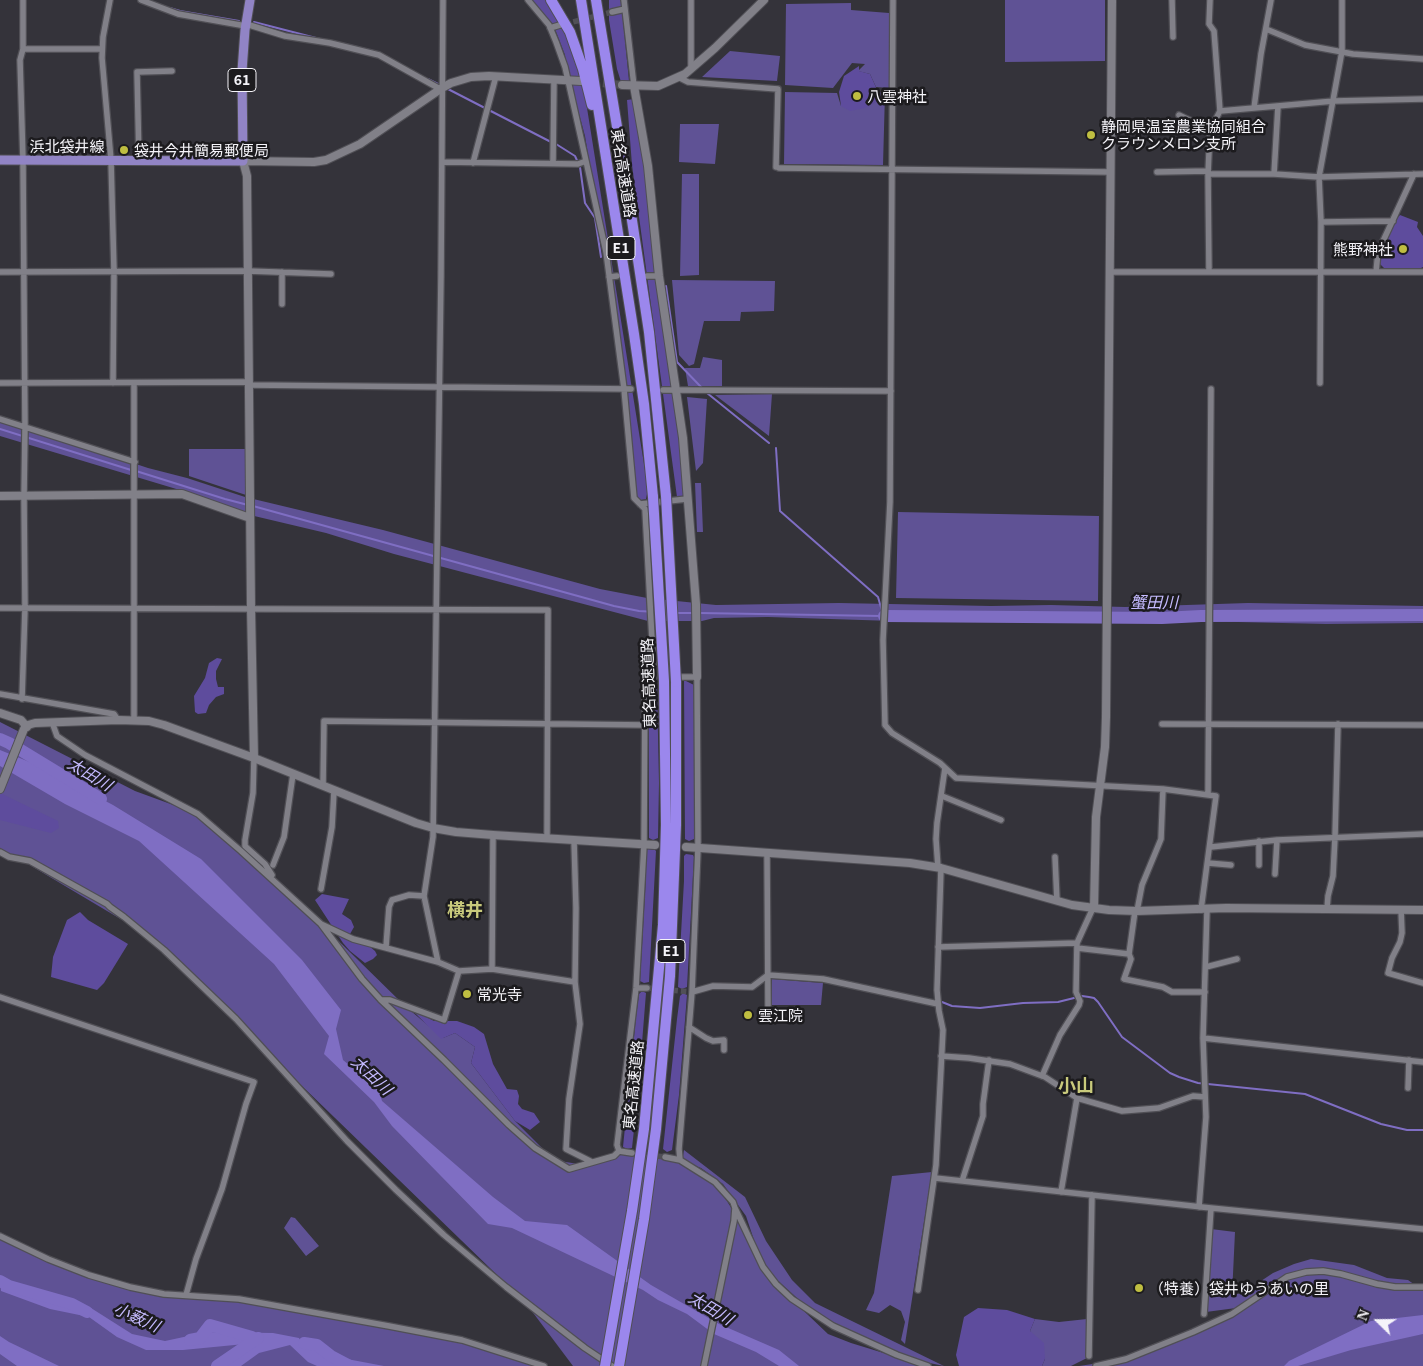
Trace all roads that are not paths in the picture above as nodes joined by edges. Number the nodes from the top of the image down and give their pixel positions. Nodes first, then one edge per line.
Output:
1 (23, 0) edge
2 (110, 0) edge
3 (141, 0) edge
4 (250, 0) edge
5 (443, 0) edge
6 (528, 0) edge
7 (551, 0) edge
8 (581, 0) edge
9 (596, 0) edge
10 (600, 0) edge
11 (624, 0) edge
12 (691, 0) edge
13 (764, 0) edge
14 (893, 0) edge
15 (1112, 0) edge
16 (1172, 0) edge
17 (1210, 0) edge
18 (1271, 0) edge
19 (1342, 0) edge
20 (625, 9) junction
21 (612, 12) tunnel mouth
22 (246, 25) junction
23 (560, 25) tunnel mouth
24 (550, 28) junction
25 (1266, 29) junction
26 (601, 33) junction
27 (1173, 37) dead end
28 (23, 49) junction
29 (102, 49) junction
30 (1342, 51) junction
31 (1423, 59) edge
32 (691, 68) junction
33 (172, 71) dead end
34 (496, 76) junction
35 (678, 77) junction
36 (554, 80) junction
37 (567, 81) junction
38 (582, 81) tunnel mouth
39 (622, 85) tunnel mouth
40 (634, 86) junction
41 (441, 89) junction
42 (1423, 99) edge
43 (1334, 101) junction
44 (1278, 106) junction
45 (1254, 108) junction
46 (1220, 111) junction
47 (1179, 115) dead end
48 (1210, 130) junction
49 (0, 160) edge
50 (23, 160) junction
51 (111, 160) junction
52 (139, 161) junction
53 (243, 161) junction
54 (586, 161) junction
55 (442, 162) junction
56 (473, 163) junction
57 (553, 163) junction
58 (892, 169) junction
59 (1110, 172) junction
60 (1157, 172) dead end
61 (1208, 172) junction
62 (1274, 174) junction
63 (1414, 174) junction
64 (1423, 174) edge
65 (1319, 176) junction
66 (1393, 221) junction
67 (1321, 222) junction
68 (619, 236) junction
69 (114, 271) junction
70 (248, 271) junction
71 (0, 272) edge
72 (23, 272) junction
73 (282, 272) junction
74 (1110, 272) junction
75 (1209, 272) junction
76 (1321, 272) junction
77 (1376, 272) junction
78 (1423, 272) edge
79 (331, 274) dead end
80 (617, 276) dead end
81 (647, 276) dead end
82 (660, 276) junction
83 (609, 277) junction
84 (282, 304) dead end
85 (0, 383) edge
86 (24, 383) junction
87 (112, 383) junction
88 (1320, 383) dead end
89 (134, 384) junction
90 (248, 384) junction
91 (439, 388) junction
92 (624, 389) junction
93 (631, 389) dead end
94 (1211, 389) dead end
95 (663, 390) dead end
96 (676, 390) junction
97 (891, 391) junction
98 (0, 419) edge
99 (26, 427) junction
100 (135, 462) junction
101 (135, 495) junction
102 (0, 496) edge
103 (24, 497) junction
104 (687, 499) junction
105 (640, 504) junction
106 (250, 518) junction
107 (0, 608) edge
108 (25, 608) junction
109 (136, 608) junction
110 (251, 608) junction
111 (436, 610) junction
112 (697, 677) junction
113 (659, 679) junction
114 (0, 694) edge
115 (22, 699) junction
116 (0, 713) edge
117 (118, 720) junction
118 (134, 720) junction
119 (52, 722) junction
120 (435, 723) junction
121 (547, 723) junction
122 (1162, 724) dead end
123 (1338, 724) junction
124 (646, 725) junction
125 (1208, 725) junction
126 (1423, 725) edge
127 (25, 728) junction
128 (254, 758) junction
129 (946, 768) junction
130 (293, 774) junction
131 (323, 786) junction
132 (1100, 786) junction
133 (0, 789) edge
134 (1163, 789) junction
135 (334, 791) junction
136 (1208, 794) junction
137 (942, 796) junction
138 (1001, 820) dead end
139 (433, 828) junction
140 (1423, 834) edge
141 (493, 835) junction
142 (1335, 837) junction
143 (547, 838) junction
144 (574, 840) junction
145 (1277, 840) junction
146 (1259, 841) junction
147 (644, 845) junction
148 (655, 845) dead end
149 (686, 847) dead end
150 (1211, 847) junction
151 (698, 848) junction
152 (0, 852) edge
153 (767, 852) junction
154 (1055, 857) dead end
155 (1208, 864) junction
156 (273, 865) dead end
157 (1231, 865) dead end
158 (1259, 865) dead end
159 (939, 868) junction
160 (1275, 874) dead end
161 (276, 882) junction
162 (321, 889) dead end
163 (424, 896) junction
164 (1057, 901) junction
165 (1094, 908) junction
166 (1328, 909) junction
167 (1401, 909) junction
168 (1204, 910) junction
169 (1423, 910) edge
170 (1136, 911) junction
171 (321, 924) junction
172 (938, 946) junction
173 (1077, 946) junction
174 (386, 947) junction
175 (1129, 954) junction
176 (1237, 959) dead end
177 (438, 962) junction
178 (1206, 967) junction
179 (492, 969) junction
180 (459, 971) junction
181 (768, 976) junction
182 (575, 982) junction
183 (1423, 983) edge
184 (636, 988) junction
185 (648, 988) tunnel mouth
186 (692, 992) junction
187 (1205, 992) junction
188 (0, 997) edge
189 (381, 1000) junction
190 (938, 1004) junction
191 (768, 1007) dead end
192 (689, 1027) junction
193 (1203, 1038) junction
194 (724, 1050) dead end
195 (941, 1056) junction
196 (989, 1060) junction
197 (1410, 1060) junction
198 (1423, 1062) edge
199 (1042, 1076) junction
200 (1408, 1088) dead end
201 (1205, 1097) junction
202 (1077, 1098) junction
203 (619, 1151) junction
204 (632, 1153) tunnel mouth
205 (665, 1157) tunnel mouth
206 (680, 1160) junction
207 (592, 1162) junction
208 (935, 1178) junction
209 (962, 1181) junction
210 (1061, 1192) junction
211 (1092, 1195) junction
212 (1199, 1207) junction
213 (735, 1208) junction
214 (1211, 1208) junction
215 (1423, 1229) edge
216 (0, 1236) edge
217 (1423, 1287) edge
218 (918, 1290) dead end
219 (186, 1295) junction
220 (1204, 1314) dead end
221 (1089, 1356) dead end
222 (544, 1366) edge
223 (605, 1366) edge
224 (612, 1366) edge
225 (619, 1366) edge
226 (704, 1366) edge
227 (928, 1366) edge
228 (1096, 1366) edge

1 - 28 street
2 - 29 street
3 - 22 street
4 - 22 main road, 61
5 - 41 street
6 - 24 street
7 - 68 highway
8 - 68 highway, 東名高速道路 / E1
9 - 26 highway, 東名高速道路 / E1
10 - 26 highway
11 - 20 street
12 - 32 street
13 - 32 street
14 - 58 street
15 - 59 street
16 - 27 street
17 - 46 street
18 - 25 street
19 - 30 street
20 - 21 street
20 - 40 street
22 - 41 street
22 - 53 main road, 61
23 - 24 street
24 - 37 street
25 - 30 street
25 - 45 street
26 - 225 highway, 東名高速道路 / E1, bridge
28 - 29 street
28 - 50 street
29 - 51 street
30 - 31 street
30 - 43 street
32 - 35 street
33 - 52 street
34 - 36 street
34 - 41 street
34 - 56 street
35 - 40 street
35 - 58 street
36 - 37 street
36 - 57 street
37 - 38 street
37 - 54 street
39 - 40 street
40 - 82 street
41 - 53 street
41 - 55 street
42 - 43 street
43 - 44 street
43 - 65 street
44 - 45 street
44 - 62 street
45 - 46 street
46 - 48 street
47 - 48 street
48 - 61 street
49 - 50 main road, 浜北袋井線
50 - 51 main road, 浜北袋井線
50 - 72 street
51 - 52 main road, 浜北袋井線
51 - 69 street
52 - 53 main road, 浜北袋井線
53 - 70 street
54 - 57 street
54 - 83 street
55 - 56 street
55 - 91 street
56 - 57 street
58 - 59 street
58 - 97 street
59 - 74 street
60 - 61 street
61 - 62 street
61 - 75 street
62 - 65 street
63 - 64 street
63 - 65 street
63 - 66 street
65 - 67 street
66 - 67 street
66 - 77 street
67 - 76 street
68 - 113 highway, 東名高速道路 / E1, bridge
69 - 70 street
69 - 72 street
69 - 87 street
70 - 73 street
70 - 90 street
71 - 72 street
72 - 86 street
73 - 79 street
73 - 84 street
74 - 75 street
74 - 132 street
75 - 76 street
76 - 77 street
76 - 88 street
77 - 78 street
80 - 83 street
81 - 82 street
82 - 96 street
83 - 92 street
85 - 86 street
86 - 87 street
86 - 99 street
87 - 89 street
89 - 90 street
89 - 100 street
90 - 91 street
90 - 106 street
91 - 92 street
91 - 111 street
92 - 93 street
92 - 105 street
94 - 125 street
95 - 96 street
96 - 97 street
96 - 104 street
97 - 129 street
98 - 99 street
99 - 100 street
99 - 103 street
100 - 101 street
101 - 103 street
101 - 106 street
101 - 109 street
102 - 103 street
103 - 108 street
104 - 105 street
104 - 112 street
105 - 113 street
106 - 110 street
107 - 108 street
108 - 109 street
108 - 115 street
109 - 110 street
109 - 118 street
110 - 111 street
110 - 128 street
111 - 120 street
111 - 121 street
112 - 113 street
112 - 151 street
113 - 124 street
113 - 223 highway, 東名高速道路 / E1, bridge
114 - 115 street
115 - 117 street
116 - 127 street
117 - 118 street
117 - 119 street
118 - 128 street
119 - 127 street
119 - 161 street
120 - 121 street
120 - 131 street
120 - 139 street
121 - 124 street
121 - 143 street
122 - 125 street
123 - 125 street
123 - 126 street
123 - 142 street
124 - 147 street
125 - 136 street
127 - 133 street
128 - 130 street
128 - 161 street
129 - 132 street
129 - 137 street
130 - 131 street
130 - 156 street
131 - 135 street
132 - 134 street
132 - 165 street
134 - 136 street
134 - 170 street
135 - 139 street
135 - 162 street
136 - 150 street
137 - 138 street
137 - 159 street
139 - 141 street
139 - 163 street
140 - 142 street
141 - 143 street
141 - 179 street
142 - 145 street
142 - 166 street
143 - 144 street
144 - 147 street
144 - 182 street
145 - 146 street
145 - 160 street
146 - 150 street
146 - 158 street
147 - 148 street
147 - 184 street
149 - 151 street
150 - 155 street
151 - 153 street
151 - 186 street
152 - 224 street
153 - 159 street
153 - 181 street
154 - 164 street
155 - 157 street
155 - 168 street
159 - 164 street
159 - 172 street
161 - 171 street
163 - 174 street
163 - 177 street
164 - 165 street
165 - 170 street
165 - 173 street
166 - 167 street
166 - 168 street
167 - 169 street
167 - 183 street
168 - 170 street
168 - 178 street
170 - 175 street
171 - 174 street
171 - 189 street
172 - 173 street
172 - 190 street
173 - 175 street
173 - 199 street
174 - 177 street
175 - 187 street
176 - 178 street
177 - 180 street
178 - 187 street
179 - 180 street
179 - 182 street
180 - 189 street
181 - 186 street
181 - 190 street
181 - 191 street
182 - 207 street
184 - 185 street
184 - 203 street
186 - 192 street
187 - 193 street
188 - 219 street
189 - 207 street
190 - 195 street
192 - 194 street
192 - 206 street
193 - 197 street
193 - 201 street
195 - 196 street
195 - 208 street
196 - 199 street
196 - 209 street
197 - 198 street
197 - 200 street
199 - 202 street
201 - 202 street
201 - 212 street
202 - 210 street
203 - 204 street
203 - 207 street
205 - 206 street
206 - 213 street
208 - 209 street
208 - 218 street
209 - 210 street
210 - 211 street
211 - 212 street
211 - 221 street
212 - 214 street
213 - 226 street
213 - 227 street
214 - 215 street
214 - 220 street
216 - 219 street
217 - 228 street
219 - 222 street

